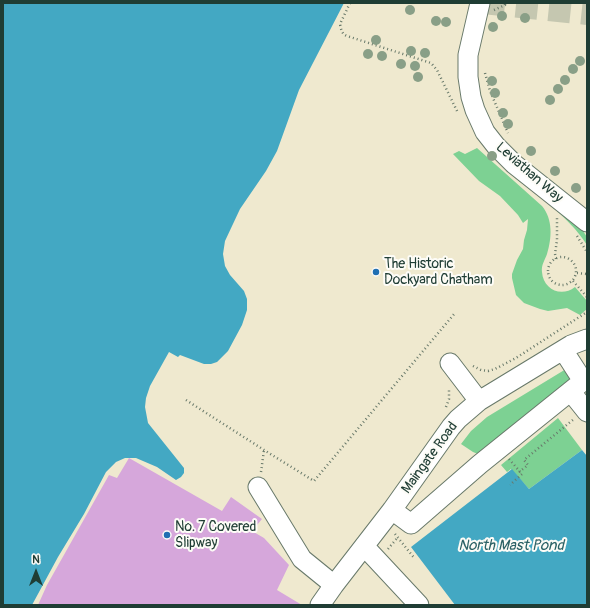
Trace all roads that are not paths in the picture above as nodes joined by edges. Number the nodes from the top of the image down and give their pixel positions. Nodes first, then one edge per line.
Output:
1 (486, 8) edge
2 (584, 226) edge
3 (587, 328) edge
4 (574, 344) edge
5 (450, 363) dead end
6 (580, 384) edge
7 (479, 401) junction
8 (586, 411) edge
9 (258, 487) road end
10 (392, 510) junction
11 (364, 546) junction
12 (334, 584) junction
13 (320, 605) edge
14 (419, 605) edge

1 - 2 street, Leviathan Way
3 - 4 street, Maingate Road
4 - 6 street
4 - 7 street, Maingate Road
5 - 7 street
6 - 8 street
6 - 10 street
7 - 10 street, Maingate Road
9 - 12 street
10 - 11 street, Maingate Road
11 - 12 street, Maingate Road
11 - 14 street
12 - 13 street, Maingate Road

